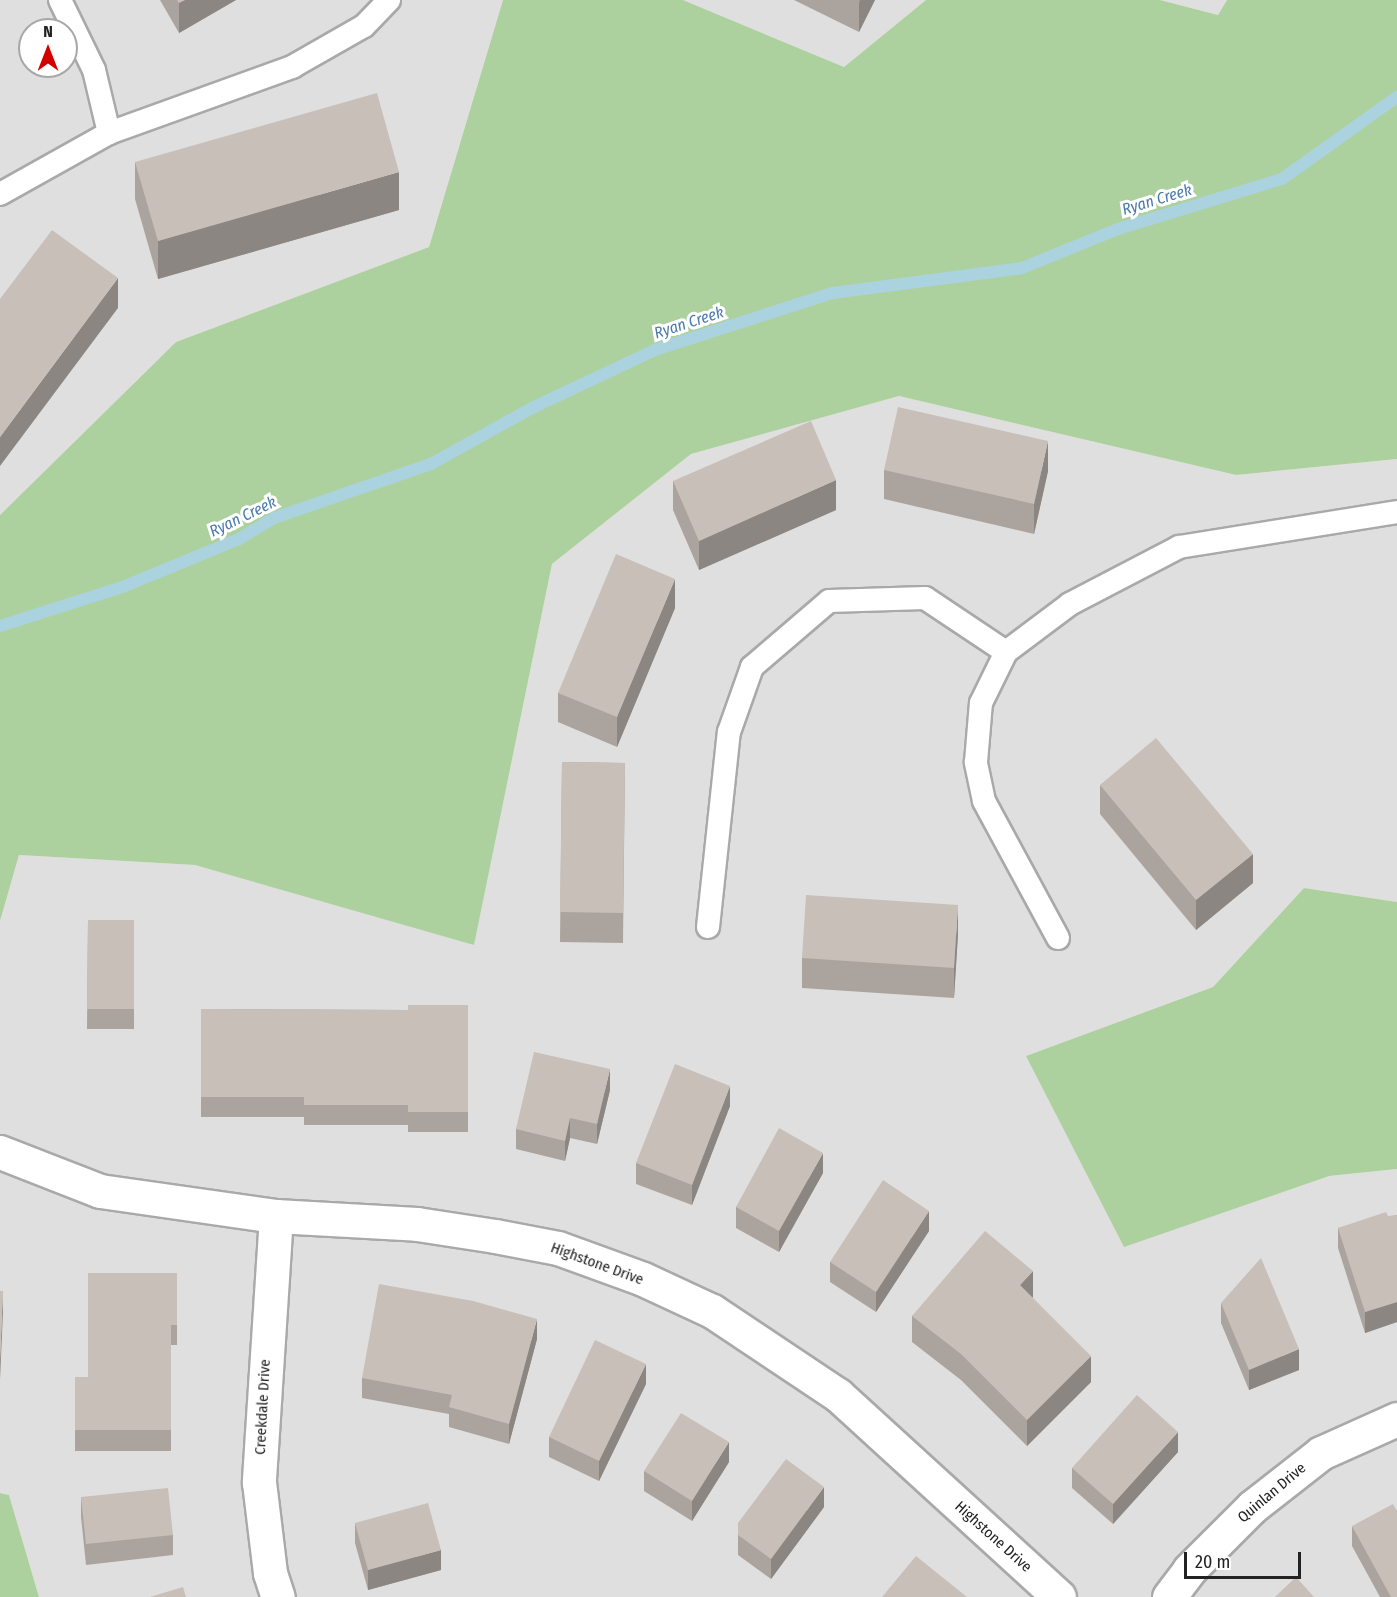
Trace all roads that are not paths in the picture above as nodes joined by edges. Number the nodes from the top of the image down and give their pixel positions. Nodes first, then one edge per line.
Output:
1 (60, 0) edge
2 (389, 0) edge
3 (109, 133) junction
4 (0, 194) edge
5 (1397, 512) edge
6 (1006, 652) junction
7 (708, 927) dead end
8 (1058, 938) dead end
9 (0, 1152) edge
10 (276, 1216) junction
11 (1397, 1419) edge
12 (278, 1597) edge
13 (1059, 1597) edge
14 (1169, 1597) edge

1 - 3 lane
2 - 3 lane
3 - 4 lane
5 - 6 lane
6 - 7 lane
6 - 8 lane
9 - 10 street, Highstone Drive
10 - 12 street, Creekdale Drive
10 - 13 street, Highstone Drive
11 - 14 street, Quinlan Drive

